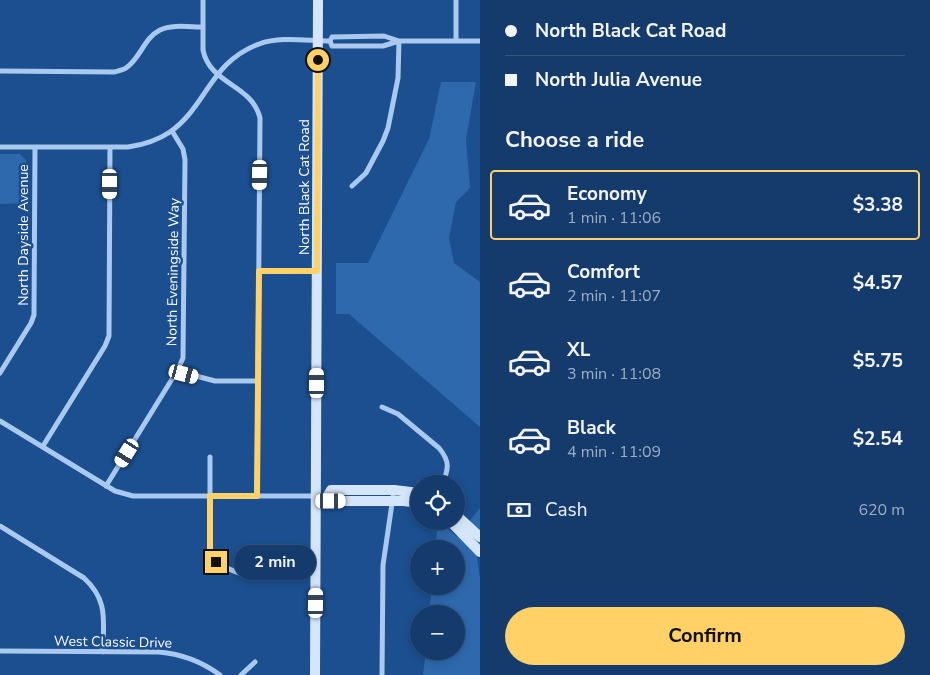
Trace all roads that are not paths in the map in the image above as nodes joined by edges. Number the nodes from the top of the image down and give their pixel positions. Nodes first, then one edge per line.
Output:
1 (203, 0) edge
2 (318, 0) edge
3 (456, 0) edge
4 (203, 27) junction
5 (318, 41) junction
6 (330, 41) junction
7 (399, 41) junction
8 (456, 41) junction
9 (480, 41) edge
10 (0, 71) edge
11 (218, 74) junction
12 (172, 131) junction
13 (0, 147) edge
14 (35, 147) junction
15 (110, 148) junction
16 (352, 186) dead end
17 (259, 271) junction
18 (317, 271) junction
19 (177, 371) junction
20 (0, 373) edge
21 (258, 381) junction
22 (382, 408) dead end
23 (0, 421) edge
24 (43, 446) junction
25 (210, 457) dead end
26 (445, 475) edge
27 (106, 486) junction
28 (394, 490) junction
29 (410, 492) edge
30 (210, 496) junction
31 (257, 496) junction
32 (316, 496) junction
33 (328, 496) junction
34 (392, 501) junction
35 (410, 502) edge
36 (465, 523) edge
37 (0, 526) edge
38 (459, 530) edge
39 (480, 537) edge
40 (480, 552) edge
41 (247, 576) dead end
42 (0, 651) edge
43 (103, 652) junction
44 (255, 662) dead end
45 (220, 675) edge
46 (241, 675) edge
47 (315, 675) edge
48 (382, 675) edge

1 - 4 street
2 - 5 main road, North Black Cat Road
3 - 8 street
4 - 10 street
4 - 11 street
5 - 6 street
5 - 11 street
5 - 18 main road, North Black Cat Road
6 - 7 street
6 - 7 street
7 - 8 street
7 - 16 street
8 - 9 street
11 - 12 street
11 - 17 street
12 - 15 street
12 - 19 street, North Eveningside Way
13 - 14 street
14 - 15 street
14 - 20 street, North Dayside Avenue
15 - 24 street
17 - 18 street
17 - 21 street
18 - 32 main road, North Black Cat Road
19 - 21 street
19 - 27 street, North Eveningside Way
21 - 31 street
22 - 26 street
23 - 24 street
24 - 27 street
25 - 30 street
27 - 30 street
28 - 29 main road
28 - 33 main road
28 - 34 street
30 - 31 street
30 - 41 street
31 - 32 street
32 - 33 main road
32 - 47 main road, North Black Cat Road
33 - 34 main road
34 - 35 main road
34 - 48 street
36 - 39 main road
37 - 43 street
38 - 40 main road
42 - 43 street, West Classic Drive
43 - 45 street, West Classic Drive
44 - 46 street

